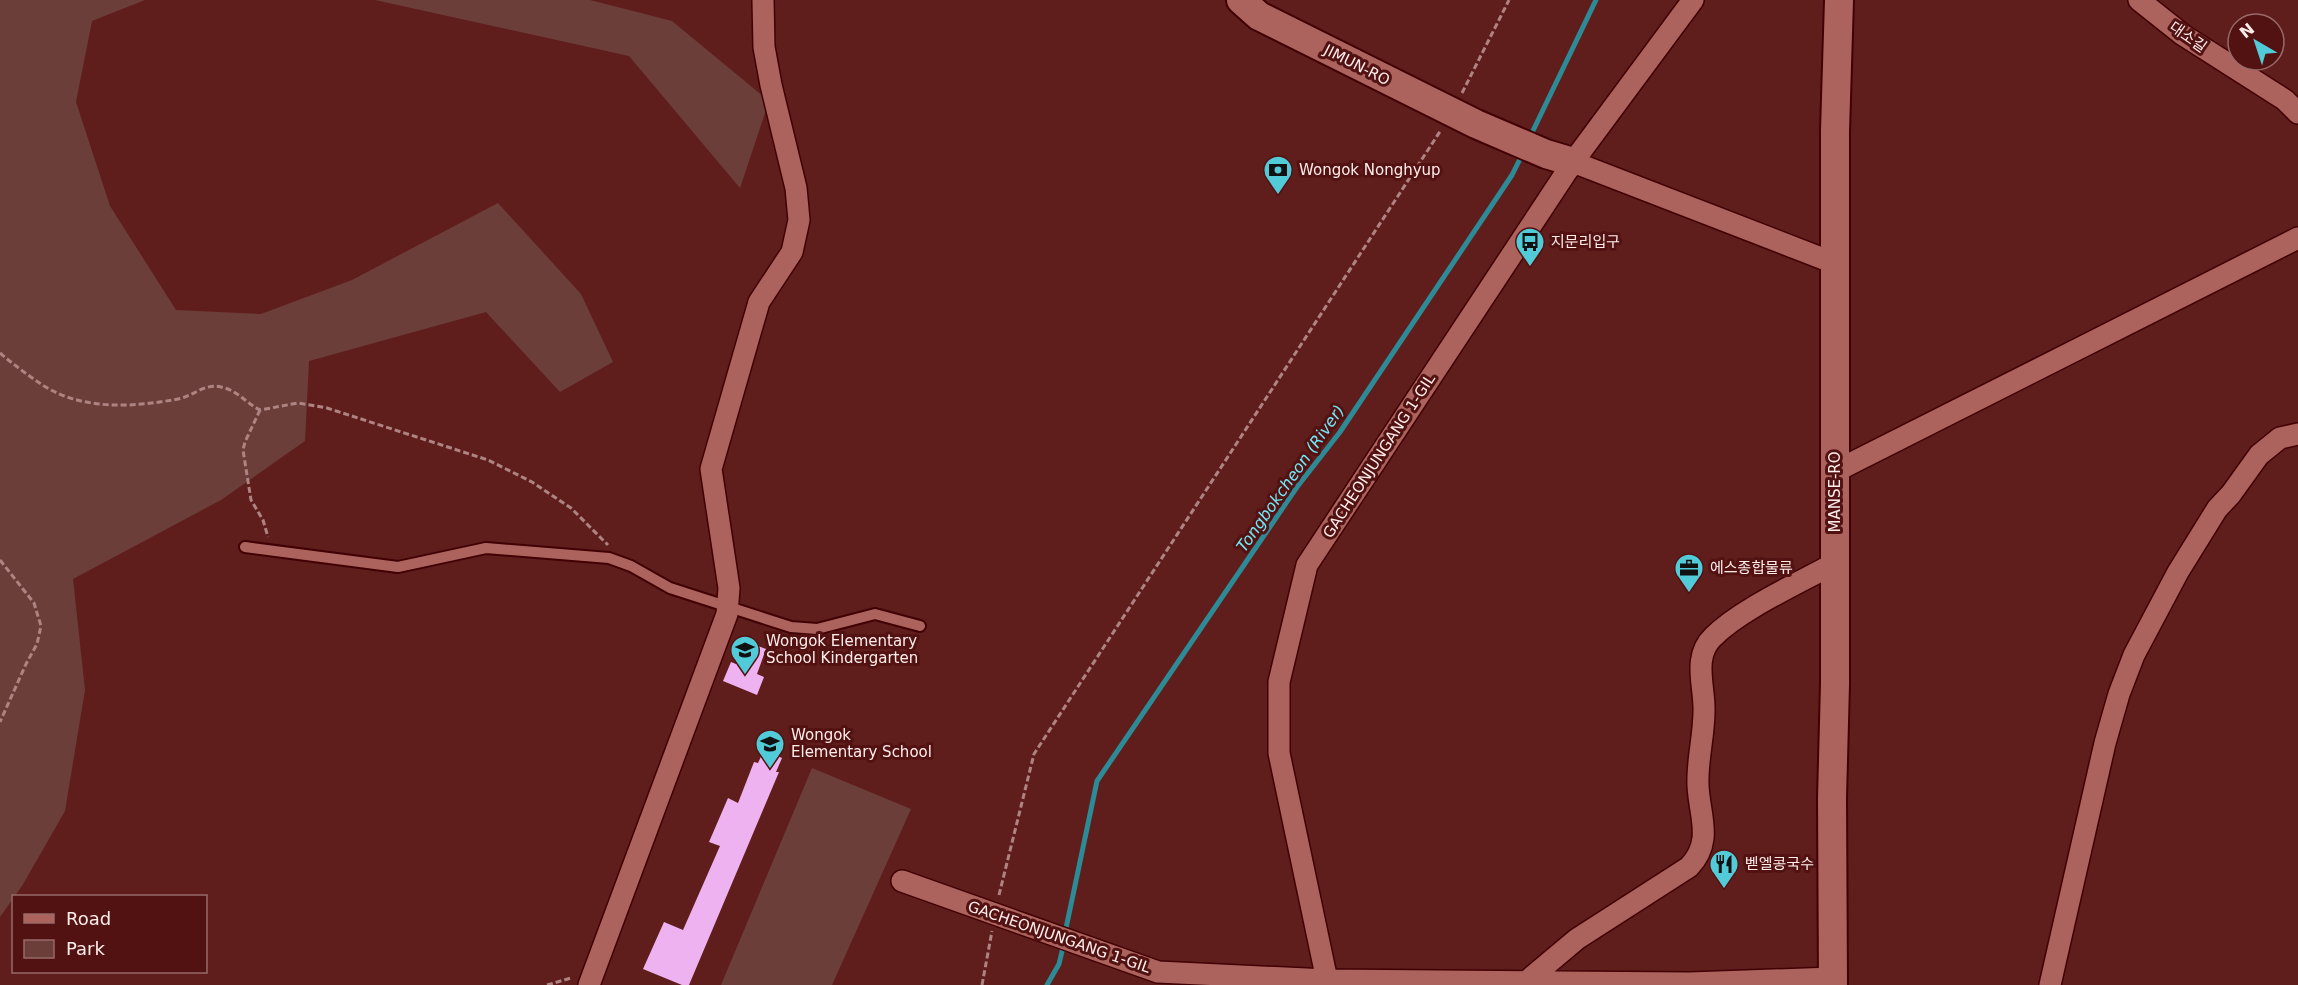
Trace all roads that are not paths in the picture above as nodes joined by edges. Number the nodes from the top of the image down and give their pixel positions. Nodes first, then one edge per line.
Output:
1 (763, 0) edge
2 (1241, 0) edge
3 (1693, 0) edge
4 (1839, 0) edge
5 (2139, 0) edge
6 (2298, 112) edge
7 (1573, 162) junction
8 (2298, 238) edge
9 (1834, 263) junction
10 (2298, 434) edge
11 (1834, 472) junction
12 (245, 547) dead end
13 (1835, 563) junction
14 (728, 607) junction
15 (920, 626) dead end
16 (902, 881) dead end
17 (1527, 981) junction
18 (1833, 982) edge
19 (1328, 983) edge
20 (1690, 984) edge
21 (589, 985) edge
22 (2050, 985) edge

1 - 14 street
2 - 7 main road, JIMUN-RO
3 - 7 street, GACHEONJUNGANG 1-GIL
4 - 9 main road, MANSE-RO
5 - 6 street, 대소길
7 - 9 street
7 - 19 street, GACHEONJUNGANG 1-GIL
8 - 11 street
9 - 11 main road, MANSE-RO
10 - 22 street
11 - 13 main road, MANSE-RO
12 - 14 lane
13 - 17 street
13 - 18 main road, MANSE-RO
14 - 15 lane
14 - 21 street
16 - 19 street, GACHEONJUNGANG 1-GIL
17 - 19 street
17 - 20 street
18 - 20 street

